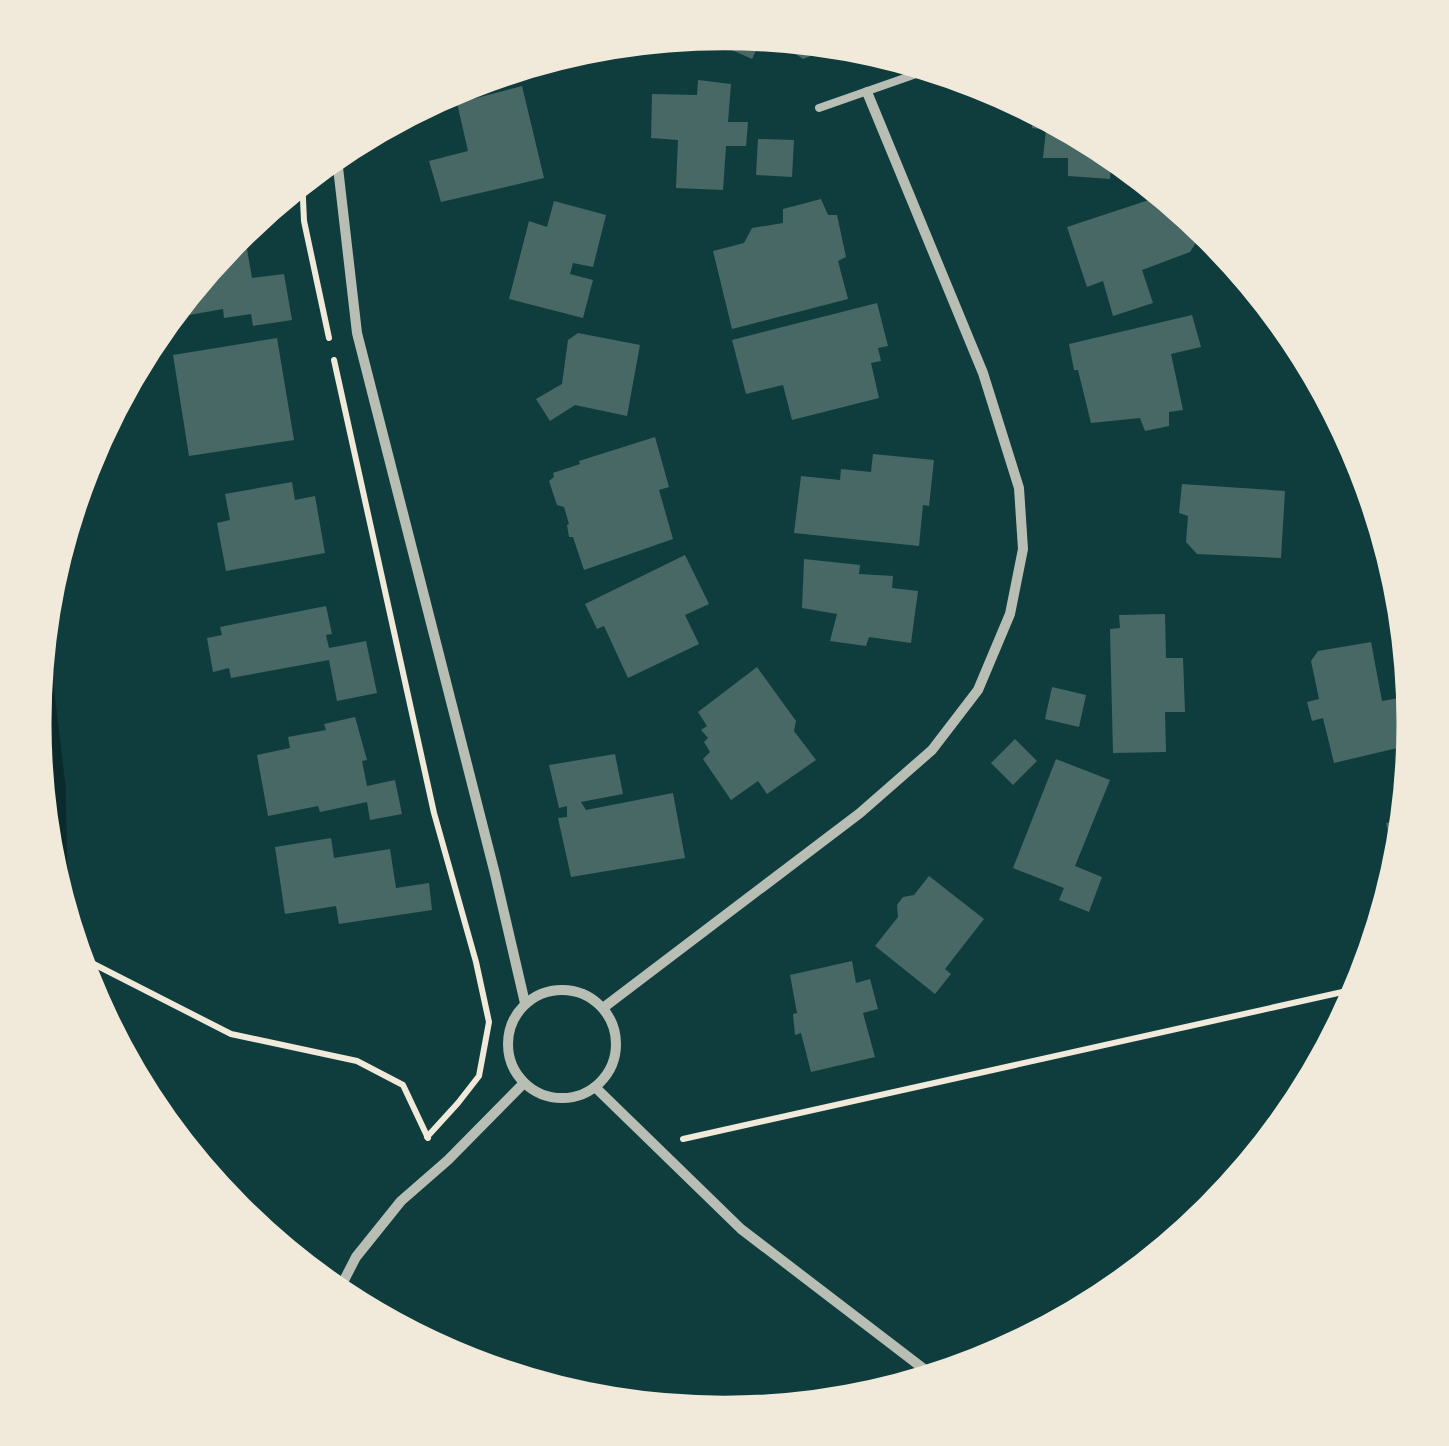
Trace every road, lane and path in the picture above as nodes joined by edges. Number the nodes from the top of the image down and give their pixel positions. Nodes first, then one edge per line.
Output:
1 (913, 75) edge
2 (867, 92) junction
3 (820, 108) dead end
4 (338, 169) edge
5 (303, 195) edge
6 (329, 338) dead end
7 (334, 357) dead end
8 (94, 964) edge
9 (1344, 992) edge
10 (525, 1002) junction
11 (603, 1008) junction
12 (524, 1083) junction
13 (595, 1088) junction
14 (427, 1137) junction
15 (655, 1145) junction
16 (448, 1160) junction
17 (343, 1281) edge
18 (923, 1368) edge

1 - 2 lane
2 - 3 lane
2 - 11 street
4 - 10 street
5 - 6 path
7 - 14 path
8 - 14 path
9 - 15 path
10 - 11 street
10 - 12 street
11 - 13 street
12 - 13 street
12 - 16 street
13 - 15 street
14 - 16 path
15 - 18 street
16 - 17 street

